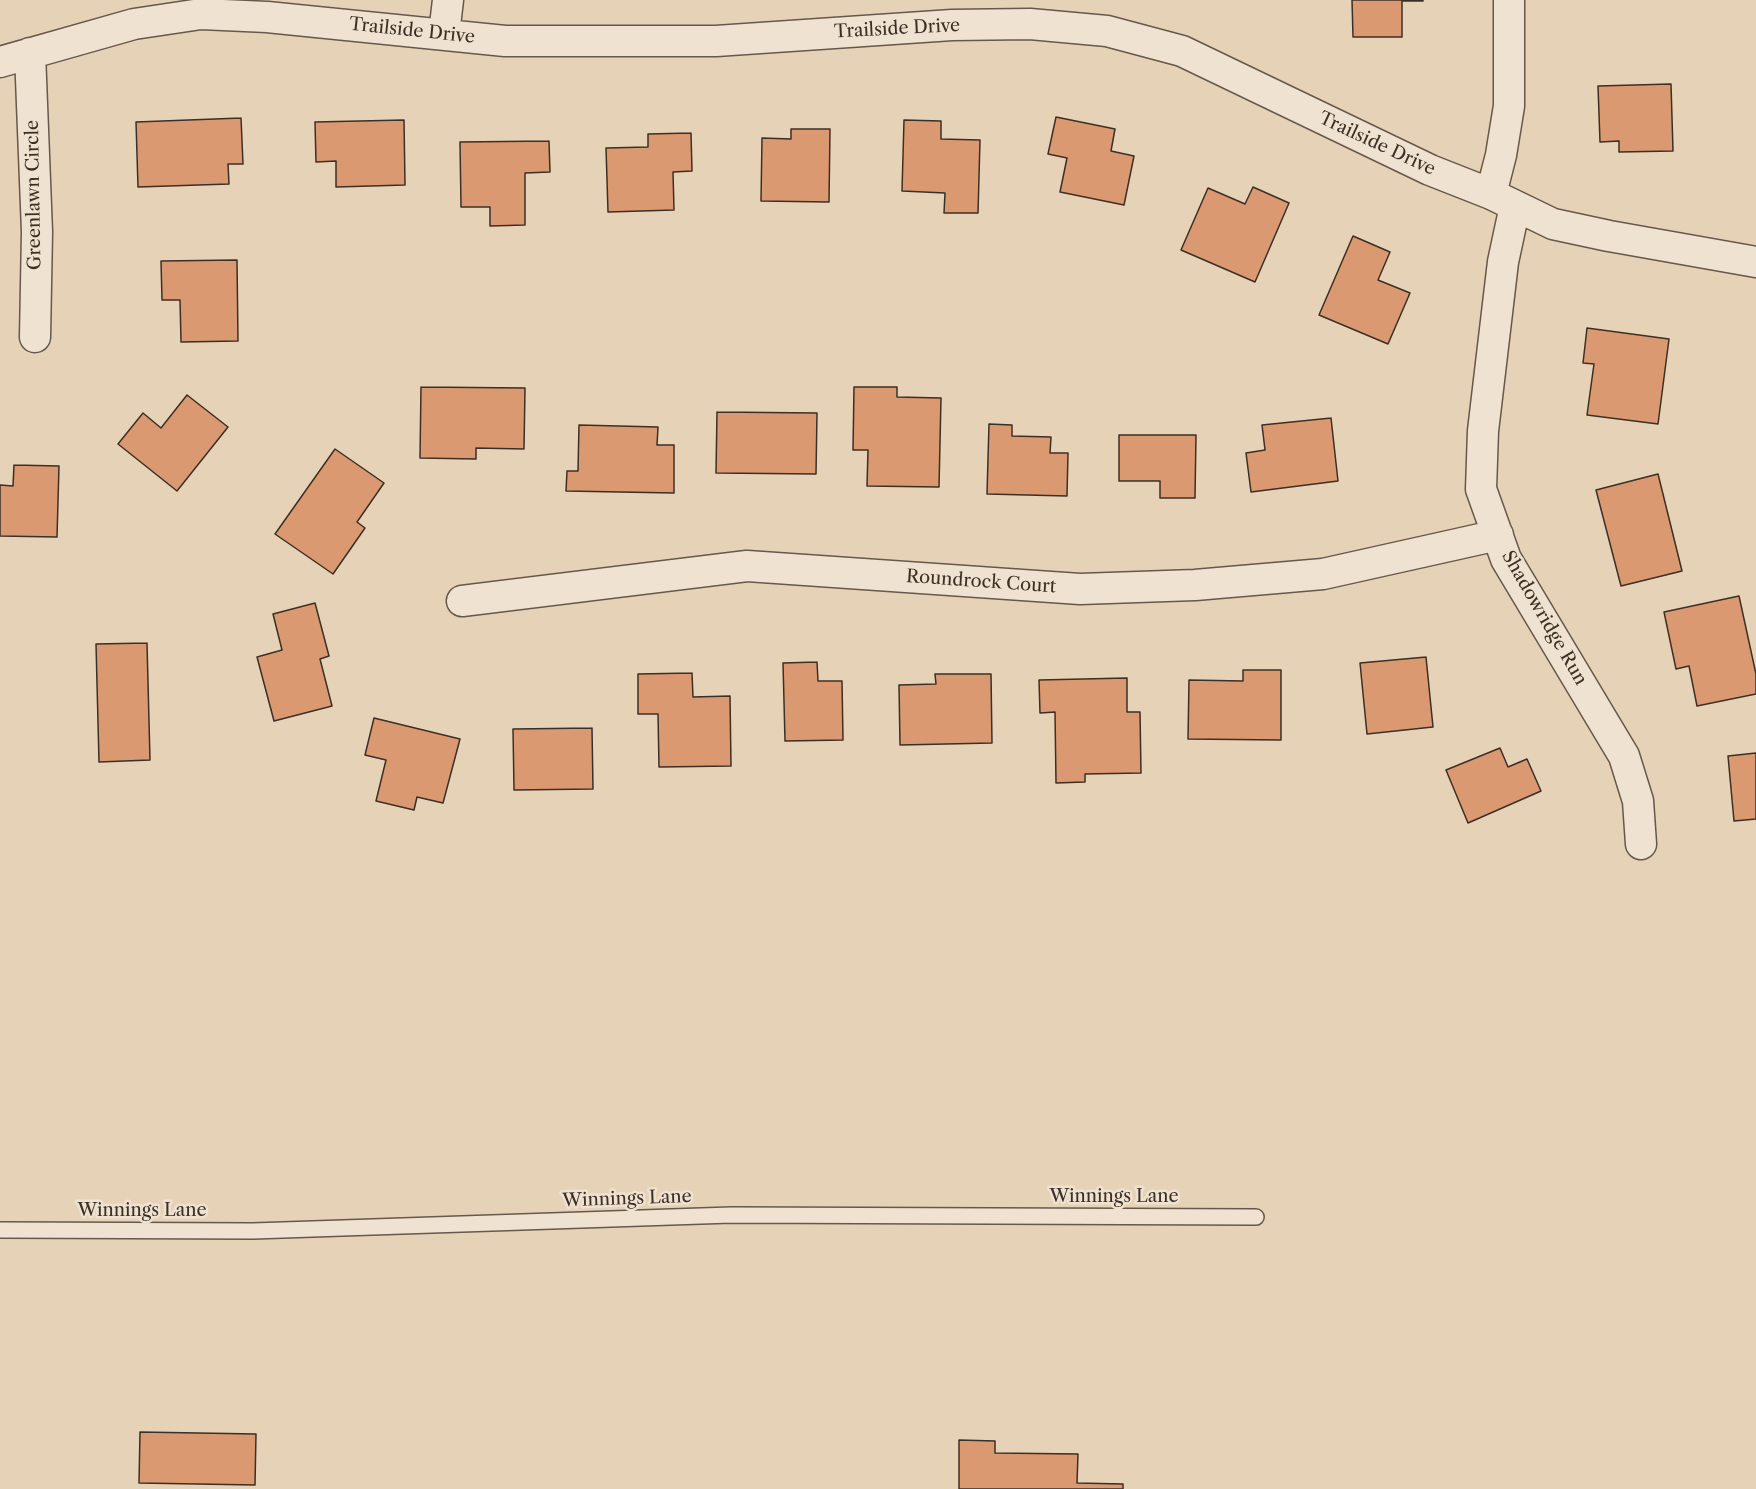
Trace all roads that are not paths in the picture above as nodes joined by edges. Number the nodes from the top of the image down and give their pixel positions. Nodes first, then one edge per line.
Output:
1 (448, 0) edge
2 (1509, 0) edge
3 (444, 34) junction
4 (30, 53) junction
5 (0, 62) edge
6 (1503, 200) junction
7 (1756, 262) edge
8 (35, 337) dead end
9 (1498, 535) junction
10 (462, 601) dead end
11 (1641, 844) dead end
12 (1256, 1217) dead end
13 (0, 1230) edge

1 - 3 street
2 - 6 street, Shadowridge Run
3 - 4 street, Trailside Drive
3 - 6 street, Trailside Drive
4 - 5 street, Trailside Drive
4 - 8 street, Greenlawn Circle
6 - 7 street, Trailside Drive
6 - 9 street, Shadowridge Run
9 - 10 street, Roundrock Court
9 - 11 street, Shadowridge Run
12 - 13 lane, Winnings Lane

